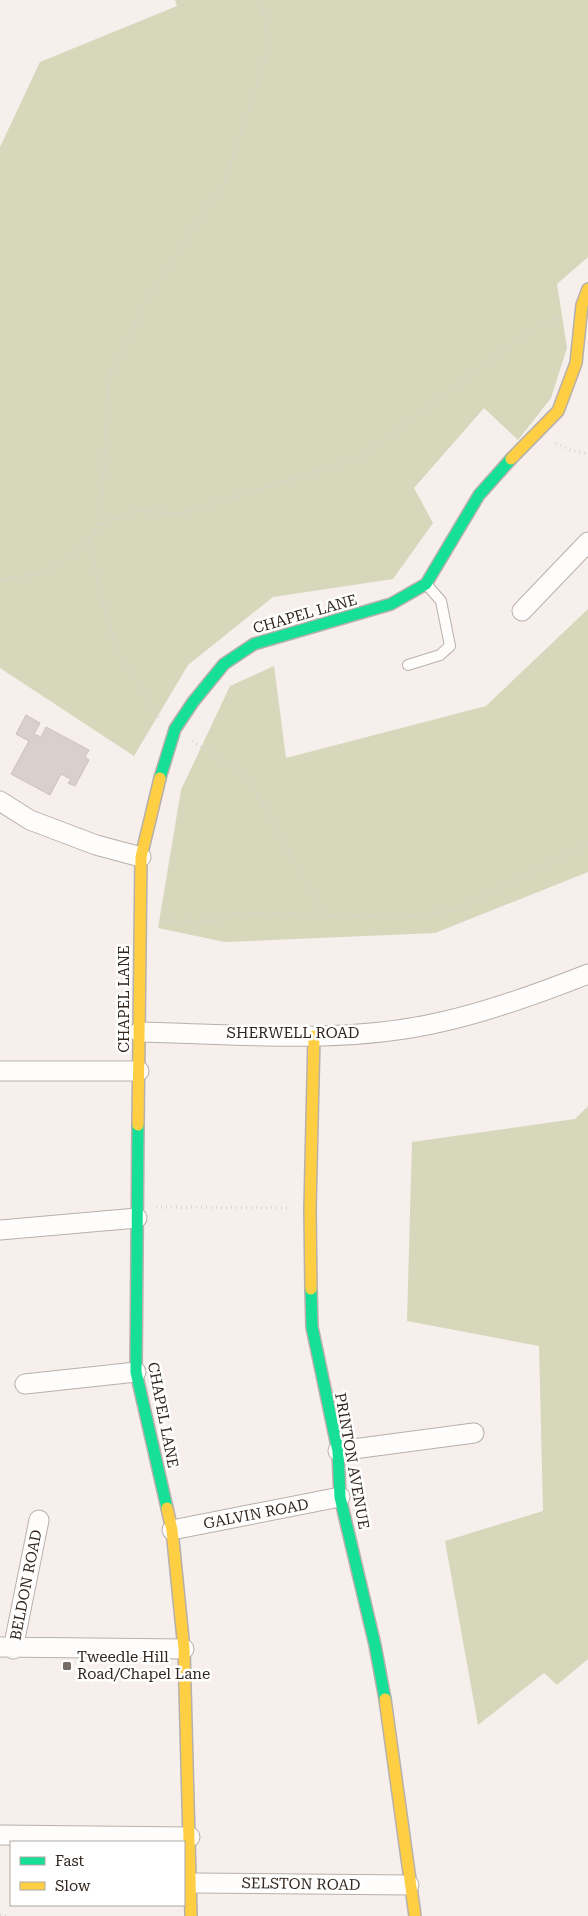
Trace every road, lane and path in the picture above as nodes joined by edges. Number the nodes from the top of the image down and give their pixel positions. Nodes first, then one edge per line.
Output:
1 (262, 0) edge
2 (588, 289) edge
3 (582, 305) junction
4 (542, 430) junction
5 (588, 454) edge
6 (98, 524) junction
7 (90, 540) junction
8 (588, 542) edge
9 (0, 580) edge
10 (426, 584) junction
11 (522, 611) dead end
12 (408, 665) dead end
13 (176, 729) junction
14 (0, 801) edge
15 (588, 843) edge
16 (141, 857) junction
17 (324, 915) junction
18 (139, 920) junction
19 (588, 974) edge
20 (139, 1032) junction
21 (314, 1036) junction
22 (0, 1071) edge
23 (139, 1071) junction
24 (310, 1209) junction
25 (137, 1213) junction
26 (0, 1230) edge
27 (136, 1372) junction
28 (25, 1384) dead end
29 (474, 1433) dead end
30 (338, 1451) junction
31 (340, 1497) junction
32 (38, 1520) dead end
33 (172, 1530) junction
34 (7, 1648) edge
35 (184, 1649) junction
36 (0, 1835) edge
37 (190, 1837) junction
38 (192, 1883) junction
39 (409, 1885) junction
40 (0, 1915) edge
41 (7, 1916) edge
42 (191, 1916) edge
43 (415, 1916) edge

1 - 6 path
2 - 3 street, CHAPEL LANE
3 - 4 street, CHAPEL LANE
3 - 6 path
4 - 5 path
4 - 10 street, CHAPEL LANE
6 - 7 path
7 - 9 path
7 - 13 path
8 - 11 street
10 - 12 lane
10 - 13 street, CHAPEL LANE
13 - 16 street, CHAPEL LANE
13 - 17 path
14 - 16 street
15 - 17 path
16 - 18 street, CHAPEL LANE
17 - 18 path
18 - 20 street, CHAPEL LANE
19 - 21 street, SHERWELL ROAD
20 - 21 street, SHERWELL ROAD
20 - 23 street, CHAPEL LANE
21 - 24 street, PRINTON AVENUE
22 - 23 street
23 - 25 street, CHAPEL LANE
24 - 25 path
24 - 30 street, PRINTON AVENUE
25 - 26 street
25 - 27 street, CHAPEL LANE
27 - 28 street
27 - 33 street, CHAPEL LANE
29 - 30 street
30 - 31 street, PRINTON AVENUE
31 - 33 street, GALVIN ROAD
31 - 39 street, PRINTON AVENUE
32 - 34 street, BELDON ROAD
33 - 35 street, CHAPEL LANE
34 - 35 street
35 - 37 street, CHAPEL LANE
36 - 37 street
37 - 38 street, CHAPEL LANE
38 - 39 street, SELSTON ROAD
38 - 42 street, CHAPEL LANE
39 - 43 street, PRINTON AVENUE
40 - 41 path

